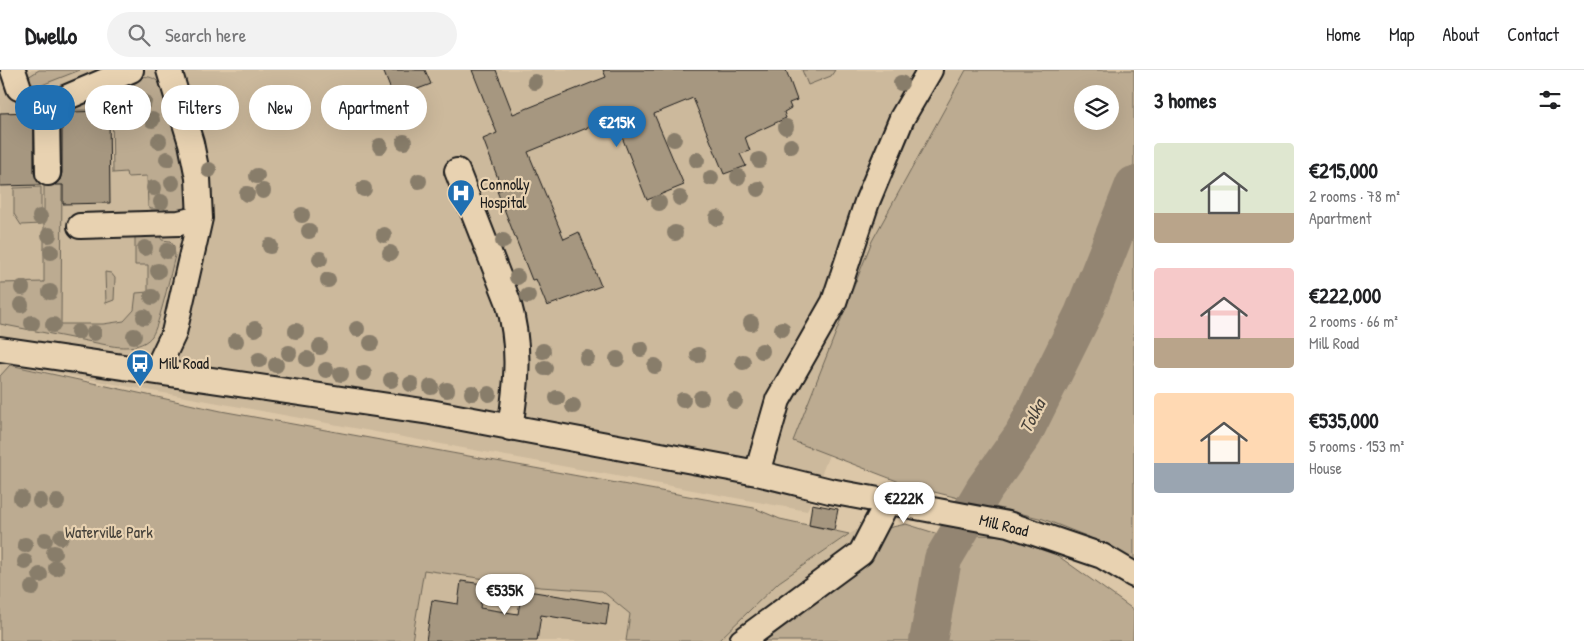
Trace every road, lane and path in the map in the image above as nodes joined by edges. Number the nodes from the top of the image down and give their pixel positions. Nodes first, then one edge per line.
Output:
1 (132, 70) edge
2 (169, 70) edge
3 (923, 72) edge
4 (457, 171) dead end
5 (48, 174) dead end
6 (200, 218) junction
7 (80, 226) dead end
8 (0, 349) edge
9 (156, 371) junction
10 (510, 428) junction
11 (757, 473) junction
12 (877, 500) junction
13 (1134, 575) edge
14 (742, 641) edge

1 - 5 street
2 - 6 street
3 - 11 street
4 - 10 street
6 - 7 street
6 - 9 street
8 - 9 street, Mill Road
9 - 10 street, Mill Road
10 - 11 street, Mill Road
11 - 12 street, Mill Road
12 - 13 street, Mill Road
12 - 14 street

